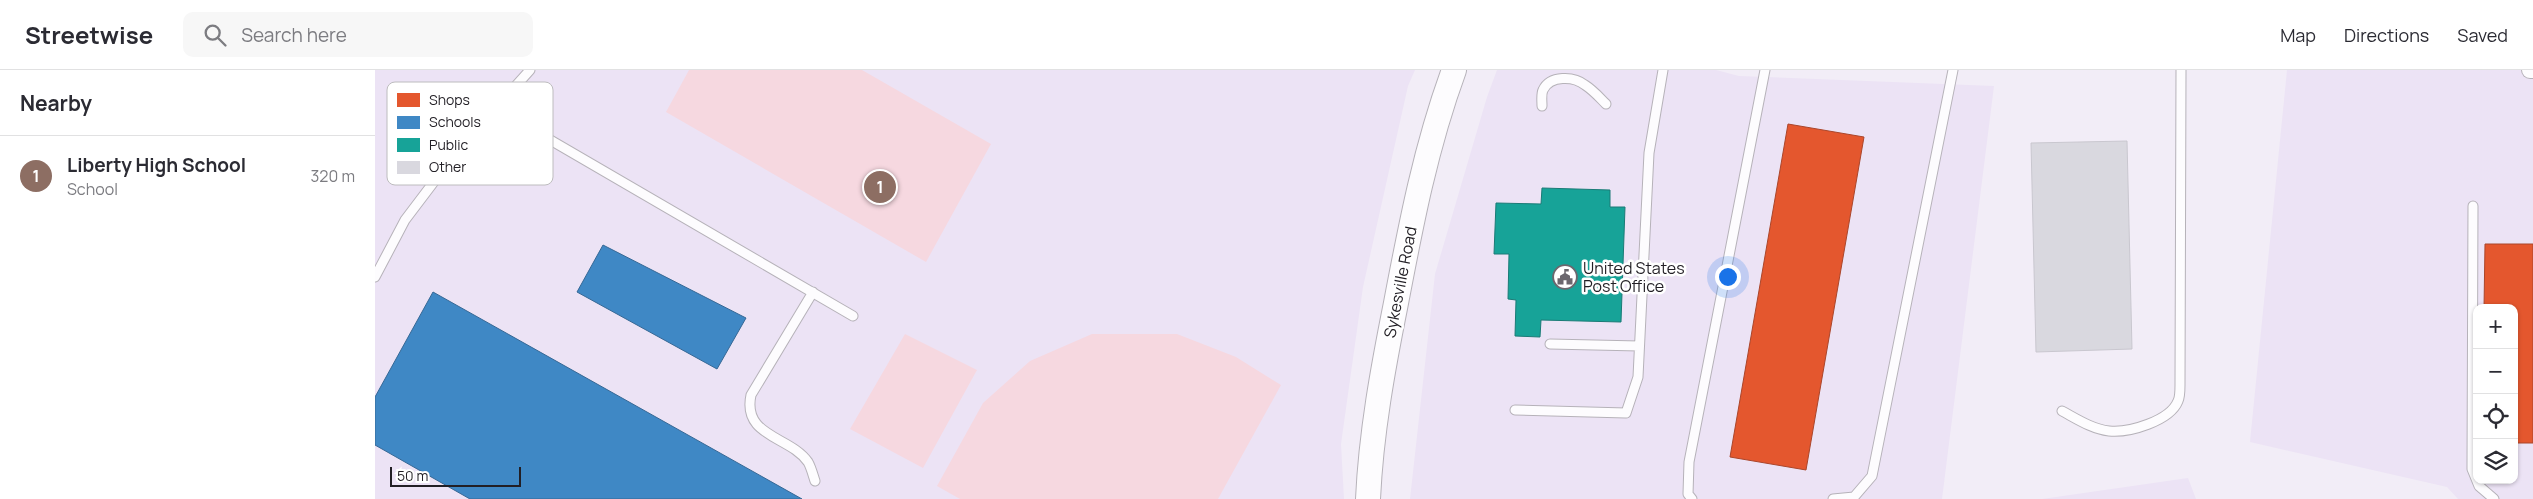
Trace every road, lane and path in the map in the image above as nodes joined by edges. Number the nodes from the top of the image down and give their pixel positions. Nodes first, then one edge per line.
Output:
1 (530, 70) edge
2 (1454, 70) edge
3 (1663, 70) edge
4 (1765, 70) edge
5 (1953, 70) edge
6 (2181, 70) edge
7 (520, 82) edge
8 (1606, 104) dead end
9 (1541, 106) dead end
10 (553, 141) edge
11 (432, 185) edge
12 (2473, 206) dead end
13 (375, 277) edge
14 (813, 292) junction
15 (853, 316) dead end
16 (1550, 344) dead end
17 (1639, 346) junction
18 (1515, 410) dead end
19 (2062, 411) dead end
20 (815, 481) dead end
21 (1368, 499) edge
22 (1692, 499) edge
23 (1833, 499) edge
24 (2494, 499) edge

1 - 7 lane
2 - 21 main road, Sykesville Road
3 - 17 lane
4 - 22 lane
5 - 23 lane
6 - 19 lane
8 - 9 lane
10 - 14 lane
11 - 13 lane
12 - 24 lane
14 - 15 lane
14 - 20 lane
16 - 17 lane
17 - 18 lane

